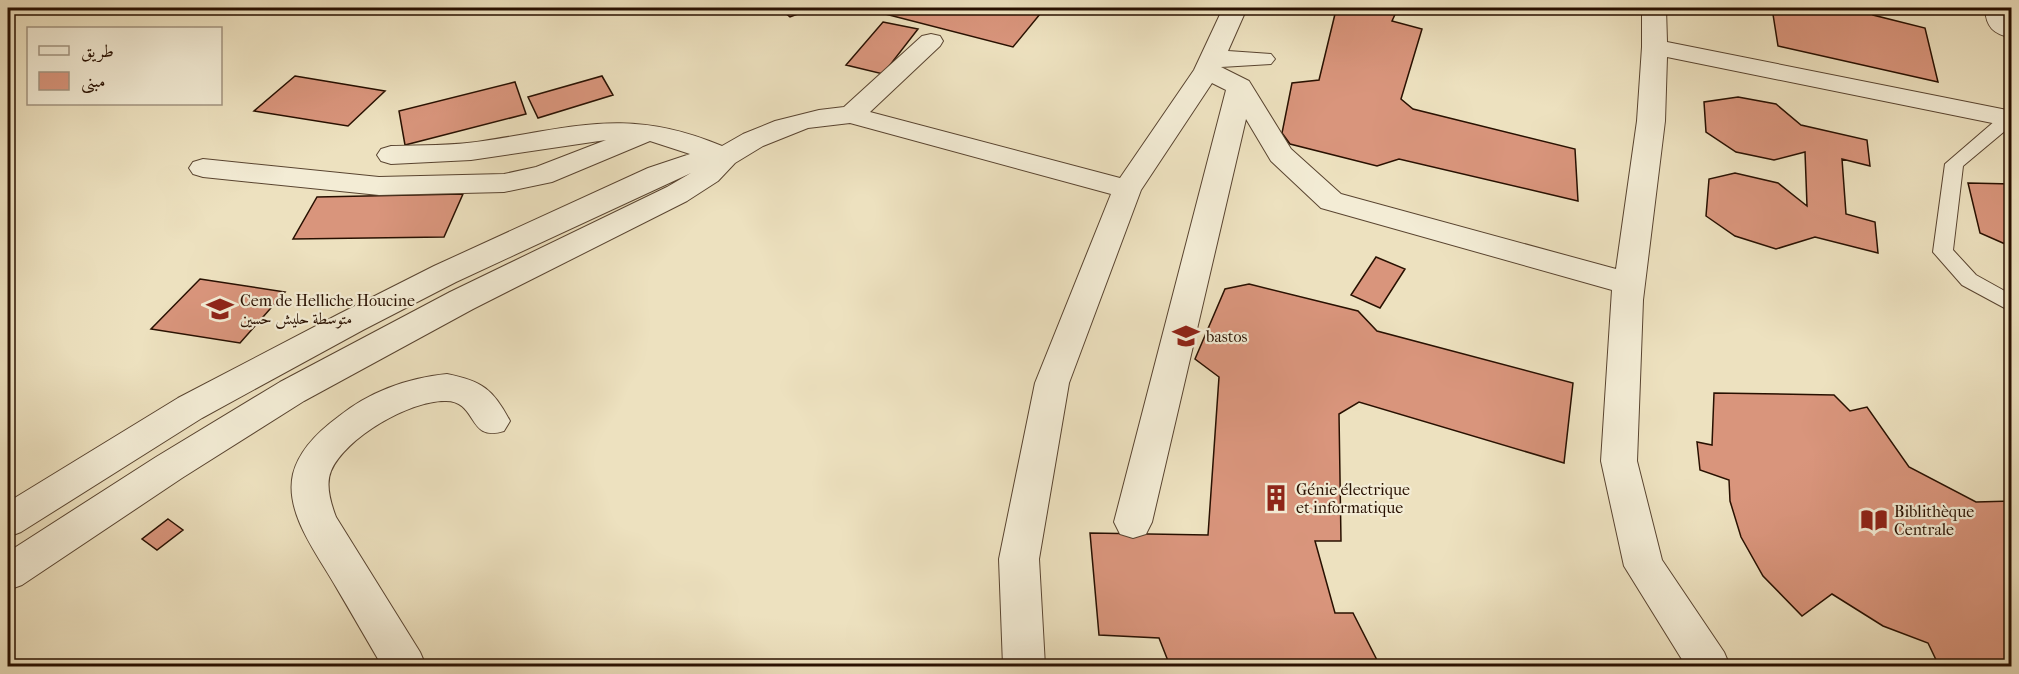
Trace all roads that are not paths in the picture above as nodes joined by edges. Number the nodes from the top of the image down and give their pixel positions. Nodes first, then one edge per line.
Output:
1 (1235, 8) edge
2 (1654, 8) edge
3 (1997, 8) edge
4 (2012, 31) edge
5 (931, 41) dead end
6 (1655, 47) junction
7 (1262, 59) dead end
8 (1210, 64) junction
9 (1240, 87) junction
10 (851, 115) junction
11 (2011, 115) edge
12 (648, 132) junction
13 (391, 155) dead end
14 (724, 158) junction
15 (203, 168) dead end
16 (1127, 189) junction
17 (1630, 284) junction
18 (2012, 305) edge
19 (492, 421) dead end
20 (8, 521) edge
21 (1133, 522) dead end
22 (8, 573) edge
23 (405, 666) edge
24 (1024, 666) edge
25 (1709, 666) edge

1 - 8 street
2 - 6 street
3 - 4 street
5 - 10 street
6 - 11 street
6 - 17 street
7 - 8 street
8 - 9 street
8 - 16 street
9 - 17 street
9 - 21 street
10 - 14 street
10 - 16 street
11 - 18 lane
12 - 13 street
12 - 14 street
12 - 15 street
14 - 20 street
14 - 22 street
16 - 24 street
17 - 25 street
19 - 23 street

